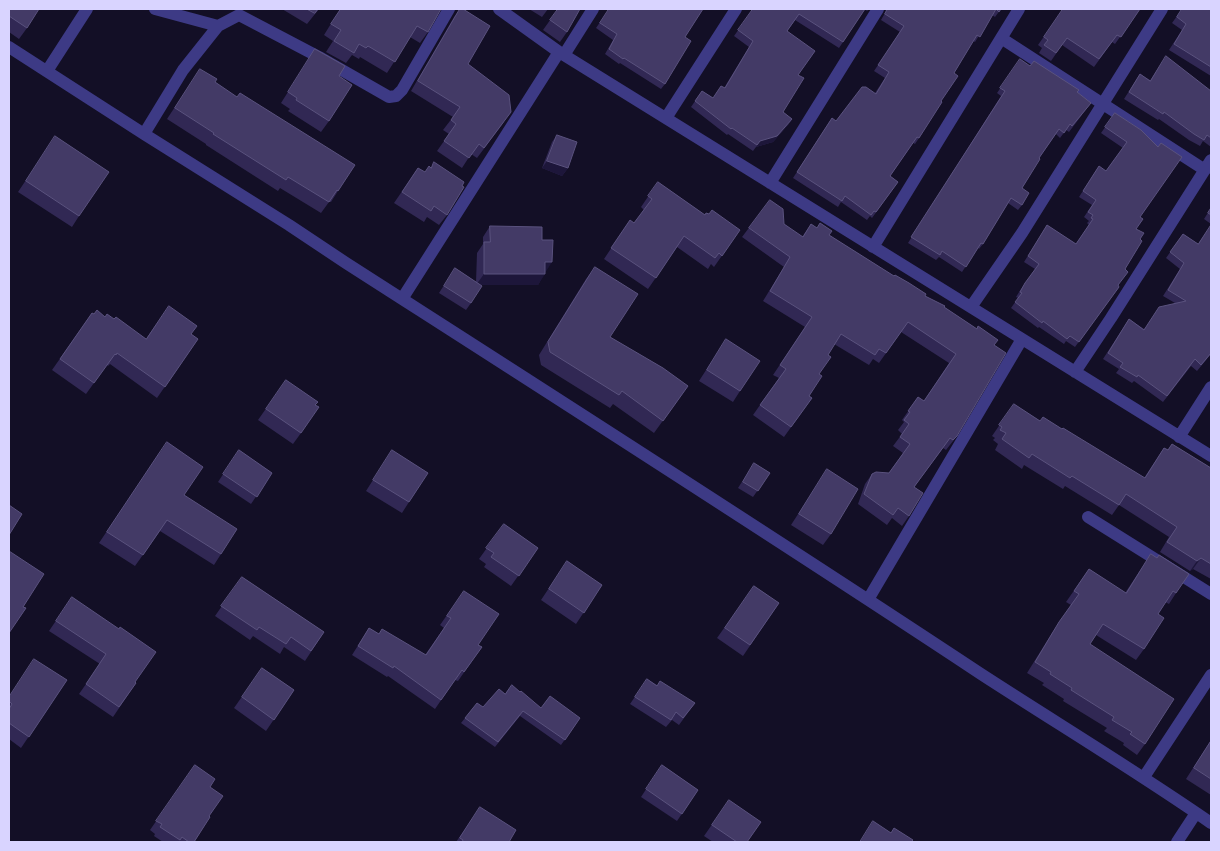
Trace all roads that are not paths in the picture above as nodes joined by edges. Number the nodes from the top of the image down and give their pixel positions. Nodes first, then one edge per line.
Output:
1 (87, 9) edge
2 (155, 9) edge
3 (449, 9) edge
4 (499, 9) edge
5 (593, 9) edge
6 (736, 9) edge
7 (878, 9) edge
8 (1020, 9) edge
9 (1162, 9) edge
10 (218, 26) junction
11 (1001, 38) junction
12 (9, 47) edge
13 (561, 53) junction
14 (47, 71) junction
15 (1104, 104) junction
16 (666, 118) junction
17 (144, 134) junction
18 (1208, 165) edge
19 (770, 183) junction
20 (873, 247) junction
21 (402, 299) junction
22 (971, 308) junction
23 (1022, 339) junction
24 (1075, 372) junction
25 (1211, 386) edge
26 (1179, 436) junction
27 (1211, 456) edge
28 (1088, 516) dead end
29 (1211, 594) edge
30 (868, 598) junction
31 (1211, 675) edge
32 (1144, 777) junction
33 (1196, 813) junction
34 (1211, 823) edge
35 (1177, 842) edge

1 - 14 street
2 - 10 street
3 - 10 street
4 - 13 street
5 - 13 street
6 - 16 street
7 - 19 street
8 - 11 street
9 - 15 street
10 - 17 street
11 - 15 street
11 - 20 street
12 - 14 street
13 - 16 street
13 - 21 street
14 - 17 street
15 - 18 street
15 - 22 street
16 - 19 street
17 - 21 street
18 - 24 street
19 - 20 street
20 - 22 street
21 - 30 street
22 - 23 street
23 - 24 street
23 - 30 street
24 - 26 street
25 - 26 street
26 - 27 street
28 - 29 street
30 - 32 street
31 - 32 street
32 - 33 street
33 - 34 street
33 - 35 street

